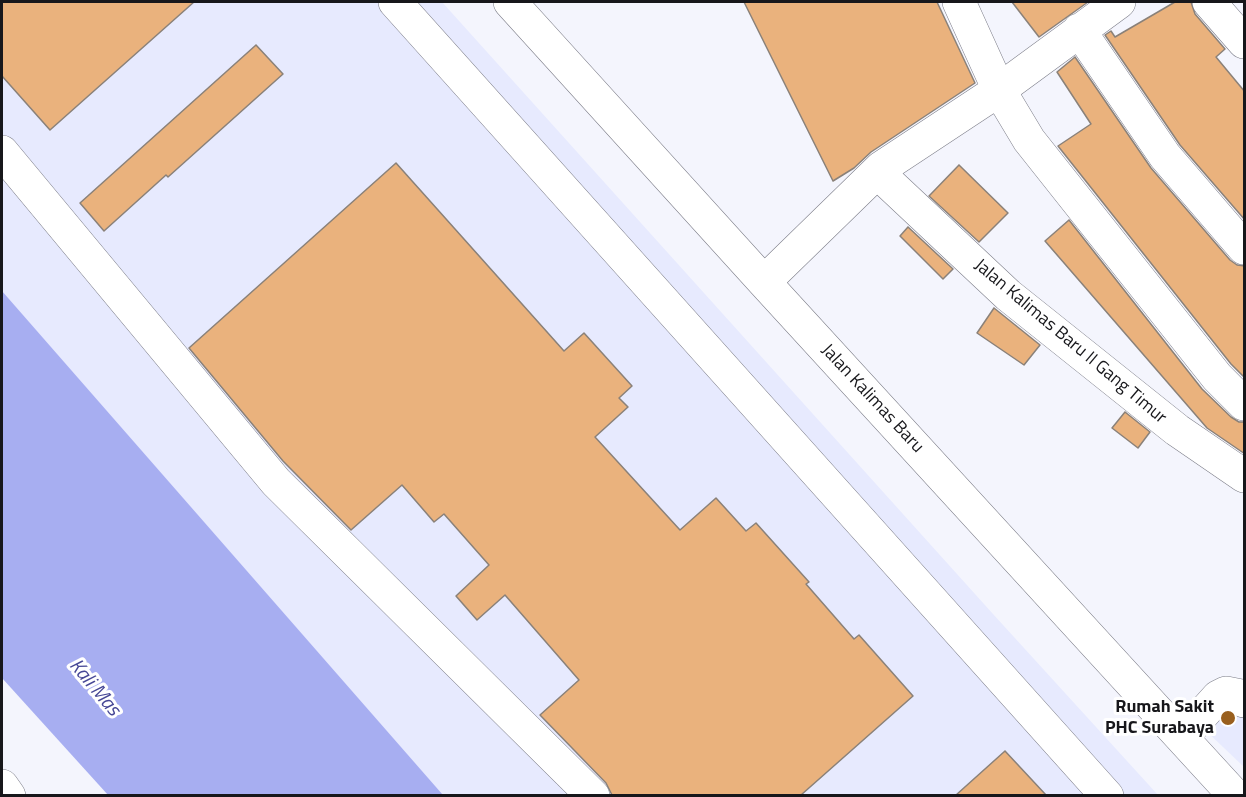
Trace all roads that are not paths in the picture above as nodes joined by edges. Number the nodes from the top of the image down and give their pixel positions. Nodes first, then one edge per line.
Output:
1 (395, 2) edge
2 (510, 2) edge
3 (959, 2) edge
4 (1119, 2) edge
5 (1209, 2) edge
6 (1079, 30) junction
7 (1245, 42) edge
8 (999, 90) junction
9 (2, 153) edge
10 (877, 172) junction
11 (1245, 248) edge
12 (764, 282) junction
13 (1245, 404) edge
14 (1245, 476) edge
15 (1245, 701) edge
16 (1182, 737) junction
17 (2, 786) edge
18 (9, 795) edge
19 (593, 795) edge
20 (1107, 795) edge
21 (1235, 795) edge

1 - 20 street
2 - 12 street, Jalan Kalimas Baru
3 - 8 street
4 - 6 street
5 - 7 street
6 - 8 street
6 - 11 street
8 - 10 street
8 - 13 street
9 - 19 street
10 - 12 street
10 - 14 street, Jalan Kalimas Baru II Gang Timur
12 - 16 street, Jalan Kalimas Baru
15 - 16 street
16 - 21 street, Jalan Kalimas Baru
17 - 18 street

